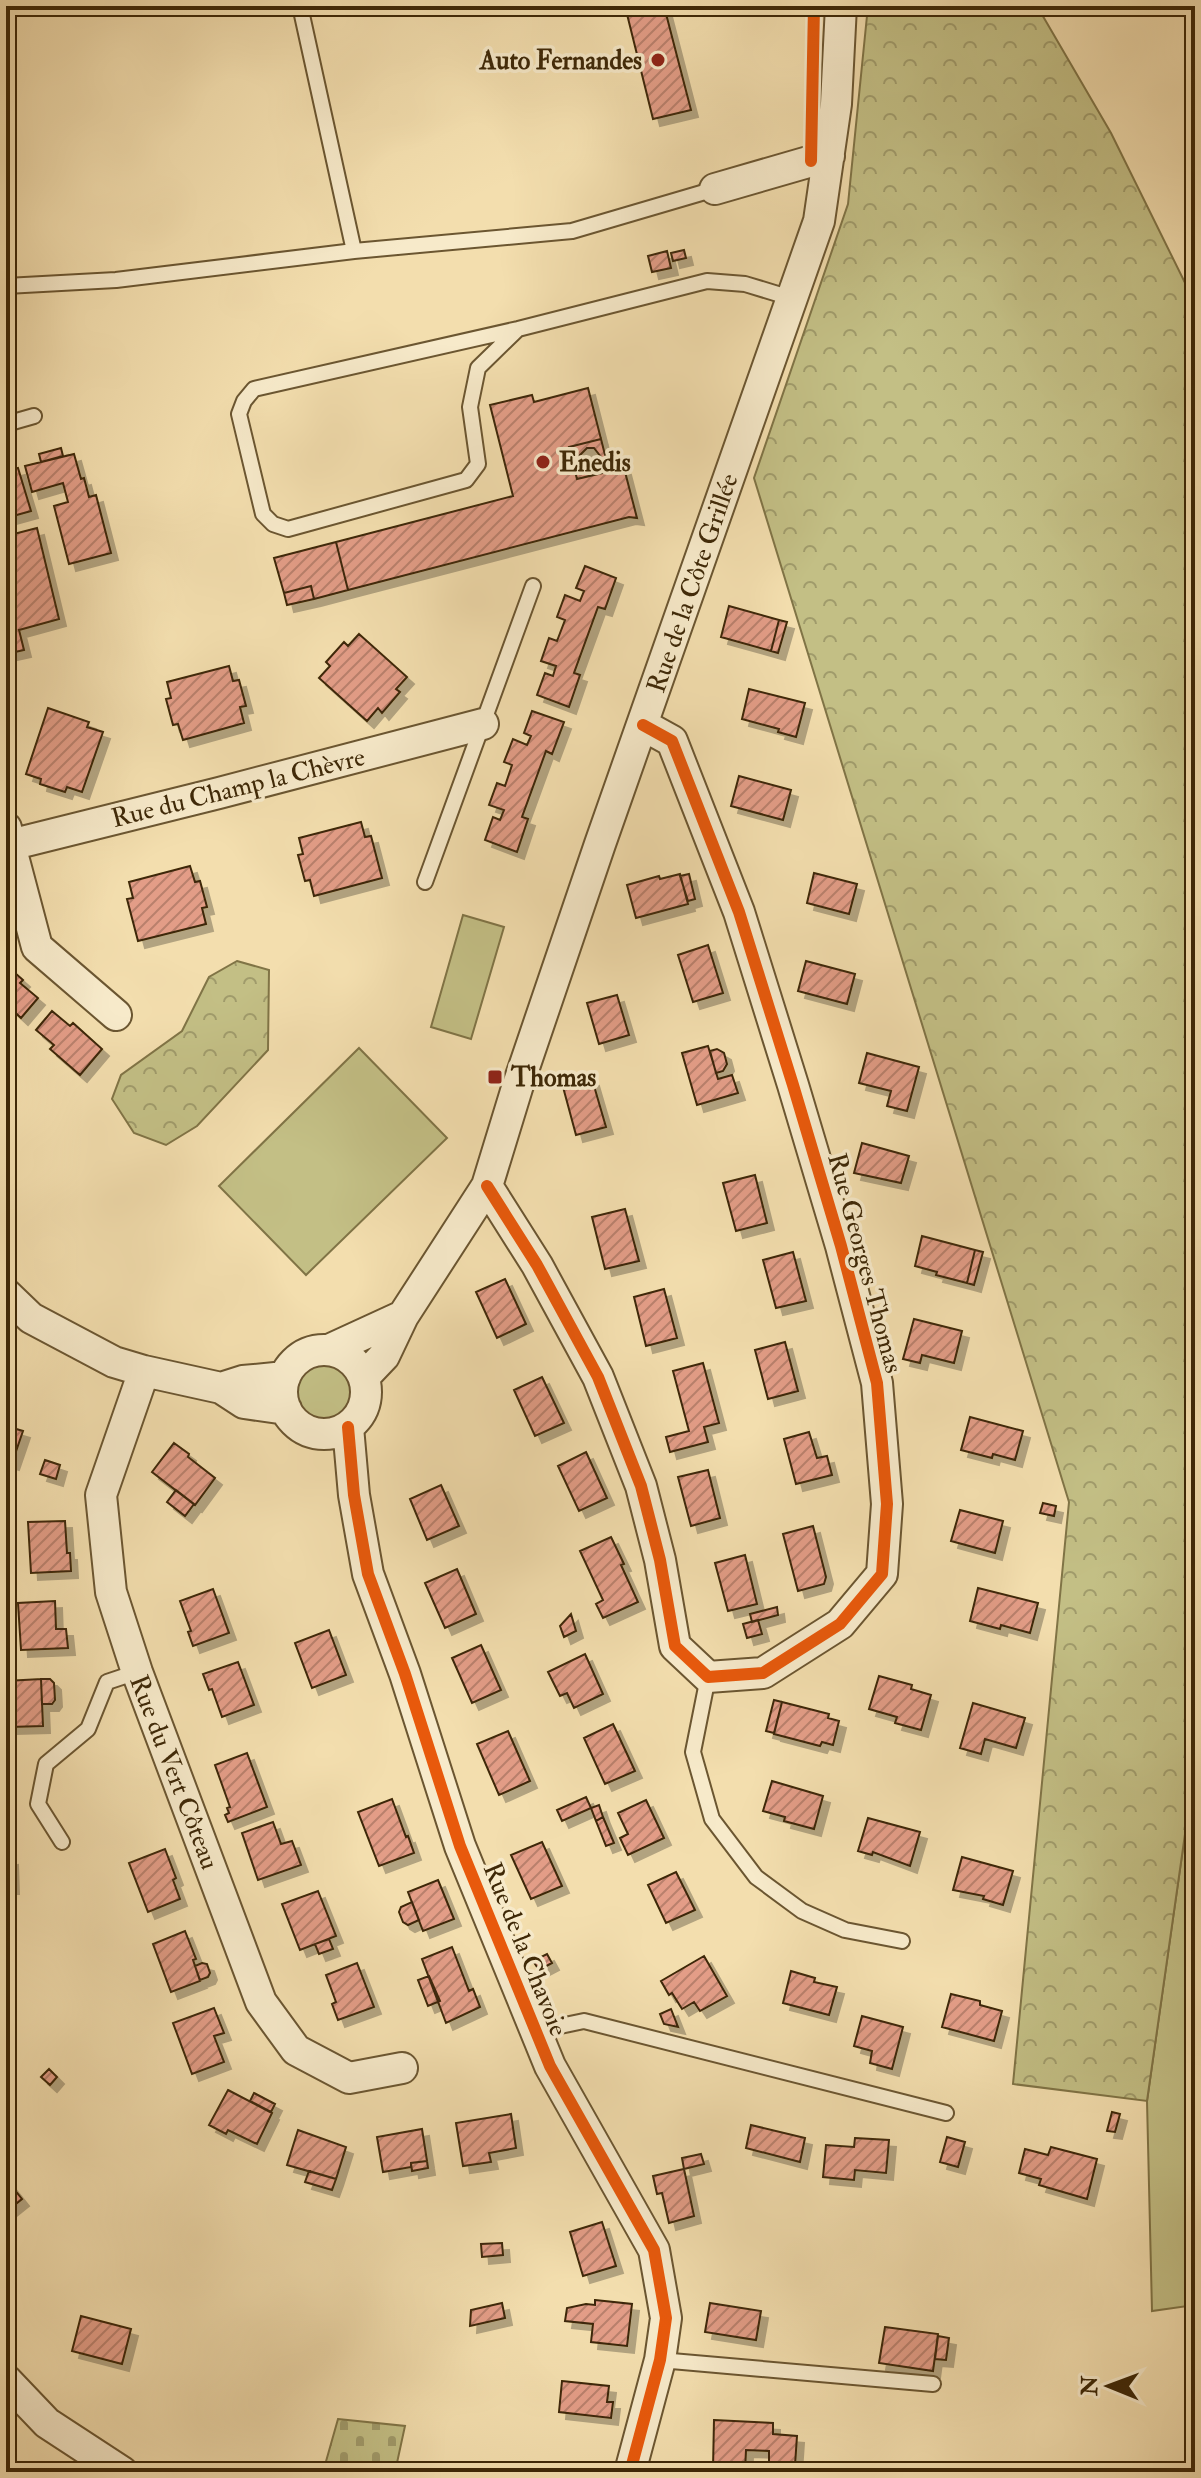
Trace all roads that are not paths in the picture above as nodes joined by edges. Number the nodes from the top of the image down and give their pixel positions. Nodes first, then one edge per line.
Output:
1 (300, 6) edge
2 (841, 6) edge
3 (829, 156) junction
4 (715, 189) joint
5 (354, 251) junction
6 (6, 286) edge
7 (791, 298) junction
8 (518, 329) junction
9 (34, 416) dead end
10 (6, 424) edge
11 (533, 586) dead end
12 (483, 724) junction
13 (643, 725) junction
14 (8, 836) edge
15 (425, 882) dead end
16 (116, 1015) dead end
17 (487, 1186) junction
18 (6, 1294) edge
19 (403, 1316) junction
20 (329, 1350) junction
21 (144, 1371) junction
22 (285, 1377) junction
23 (364, 1377) junction
24 (221, 1388) junction
25 (286, 1409) junction
26 (348, 1427) junction
27 (137, 1672) junction
28 (708, 1677) junction
29 (62, 1842) dead end
30 (902, 1941) dead end
31 (536, 2031) junction
32 (402, 2068) dead end
33 (946, 2113) dead end
34 (660, 2360) junction
35 (6, 2380) edge
36 (933, 2384) dead end
37 (638, 2468) edge
38 (122, 2472) edge

1 - 5 lane
2 - 3 street, Rue de la Côte Grillée
3 - 4 street
3 - 7 street, Rue de la Côte Grillée
4 - 5 lane
5 - 6 lane
7 - 8 lane
7 - 13 street, Rue de la Côte Grillée
8 - 8 lane
9 - 10 lane
11 - 12 lane
12 - 14 street, Rue du Champ la Chèvre
12 - 15 lane
13 - 17 street, Rue de la Côte Grillée
13 - 28 street, Rue Georges Thomas
14 - 16 street
17 - 19 street, Rue de la Côte Grillée
17 - 28 street
18 - 21 street
19 - 20 street
19 - 23 street, Rue de la Côte Grillée
20 - 22 street
20 - 23 street
21 - 24 street
21 - 27 street, Rue du Vert Côteau
22 - 24 street
22 - 25 street
23 - 26 street
24 - 25 street
25 - 26 street
26 - 31 street, Rue de la Chavoie
27 - 29 lane
27 - 32 street, Rue du Vert Côteau
28 - 30 lane
31 - 33 lane
31 - 34 street, Rue de la Chavoie
34 - 36 lane
34 - 37 street, Rue de la Chavoie
35 - 38 street

